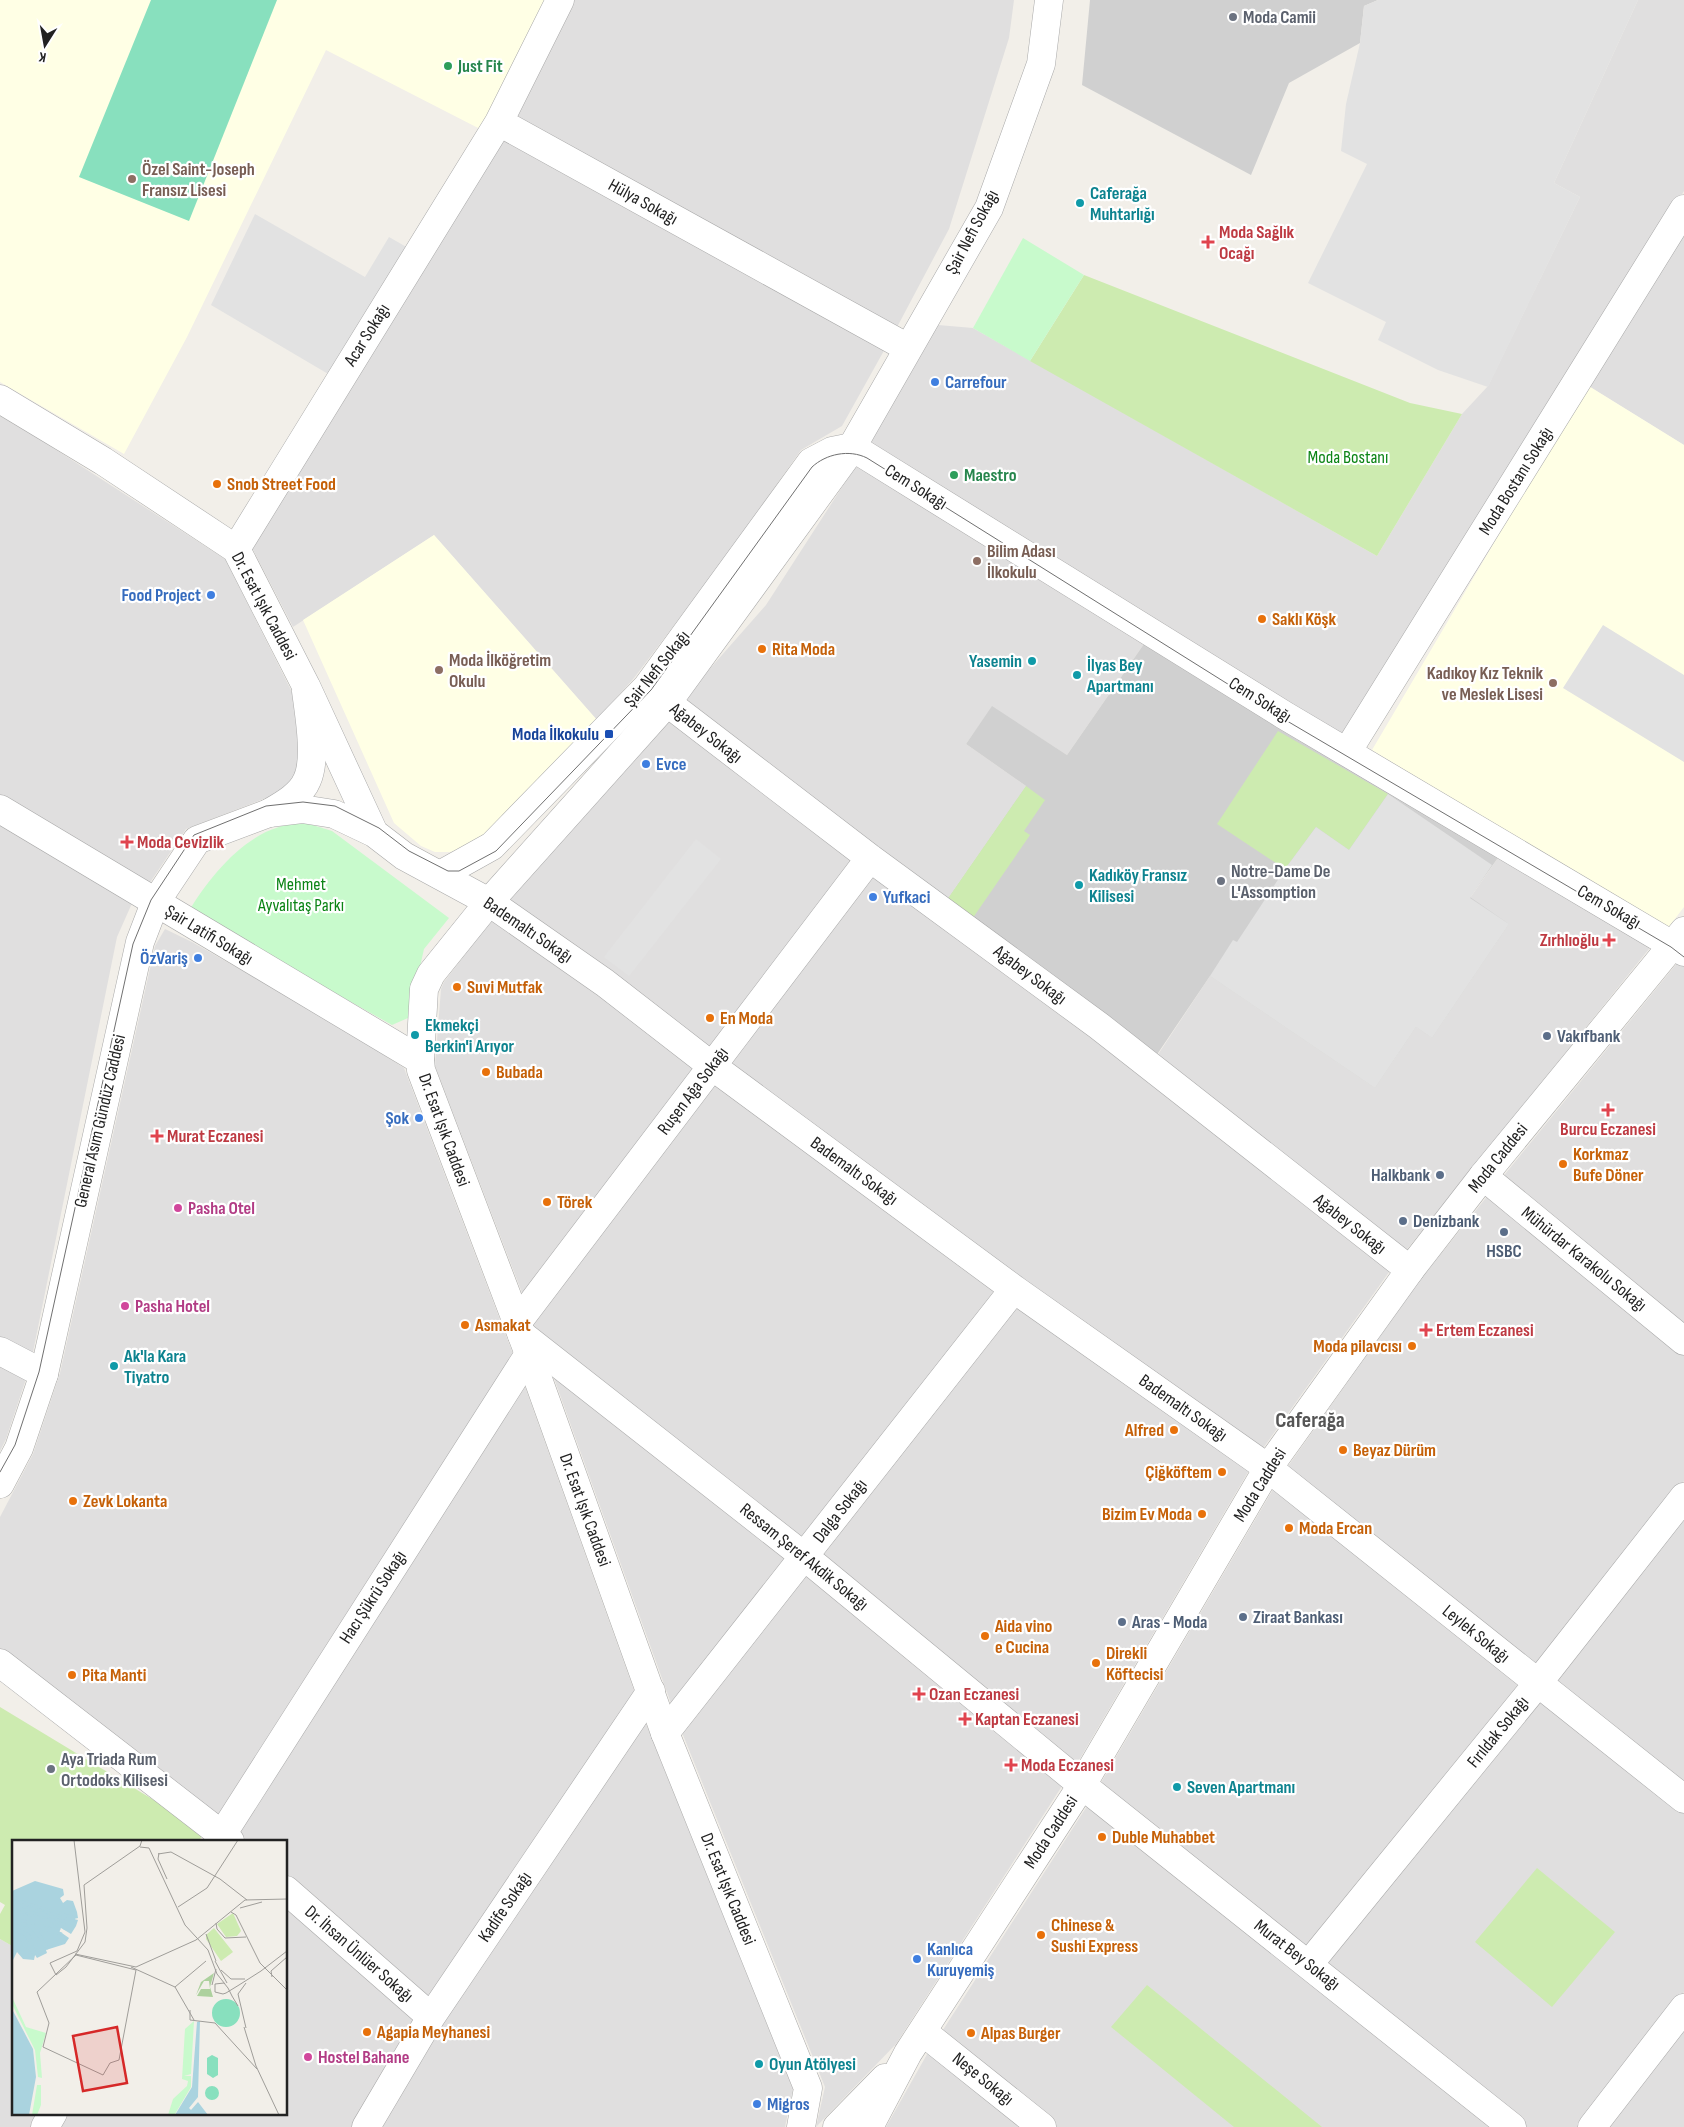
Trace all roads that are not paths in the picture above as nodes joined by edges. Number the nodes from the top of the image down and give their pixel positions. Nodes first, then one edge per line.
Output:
1 (560, 0) edge
2 (1049, 0) edge
3 (499, 122) junction
4 (1684, 209) edge
5 (908, 348) junction
6 (0, 399) edge
7 (852, 447) junction
8 (236, 549) junction
9 (306, 686) junction
10 (657, 695) junction
11 (1347, 752) junction
12 (0, 809) edge
13 (270, 813) junction
14 (374, 834) junction
15 (870, 858) junction
16 (440, 875) junction
17 (489, 902) junction
18 (155, 903) junction
19 (1681, 942) edge
20 (420, 1060) junction
21 (712, 1066) junction
22 (1483, 1176) junction
23 (1410, 1270) junction
24 (1014, 1289) junction
25 (522, 1337) junction
26 (1684, 1341) edge
27 (0, 1351) edge
28 (44, 1374) junction
29 (1268, 1468) junction
30 (0, 1484) edge
31 (1684, 1497) edge
32 (805, 1556) junction
33 (0, 1663) edge
34 (1538, 1683) junction
35 (651, 1691) junction
36 (666, 1733) junction
37 (1082, 1785) junction
38 (1684, 1798) edge
39 (223, 1838) edge
40 (288, 1892) edge
41 (1309, 1964) junction
42 (1684, 2008) edge
43 (431, 2017) junction
44 (916, 2042) junction
45 (52, 2114) edge
46 (45, 2127) edge
47 (366, 2127) edge
48 (800, 2127) edge
49 (837, 2127) edge
50 (869, 2127) edge
51 (1042, 2127) edge
52 (1512, 2127) edge
53 (1592, 2127) edge

1 - 3 street
2 - 5 street, Şair Nefi Sokağı
3 - 5 street, Hülya Sokağı
3 - 8 street, Acar Sokağı
4 - 11 street, Moda Bostanı Sokağı
5 - 7 street, Şair Nefi Sokağı
6 - 8 street, Dr. Esat Işık Caddesi
7 - 10 street, Şair Nefi Sokağı
7 - 11 street, Cem Sokağı
8 - 9 street, Dr. Esat Işık Caddesi
9 - 13 street, General Asım Gündüz Caddesi
9 - 14 street, Dr. Esat Işık Caddesi
10 - 15 street, Ağabey Sokağı
10 - 16 street, Şair Nefi Sokağı
10 - 17 street, Şair Nefi Sokağı
11 - 19 street, Cem Sokağı
12 - 18 street, Şair Latifi Sokağı
13 - 14 street, General Asım Gündüz Caddesi
13 - 18 street, General Asım Gündüz Caddesi
14 - 16 street, General Asım Gündüz Caddesi
15 - 21 street, Ruşen Ağa Sokağı
15 - 23 street, Ağabey Sokağı
16 - 17 street, Bademaltı Sokağı
17 - 20 street, Dr. Esat Işık Caddesi
17 - 21 street, Bademaltı Sokağı
18 - 20 street, Şair Latifi Sokağı
18 - 28 street, General Asım Gündüz Caddesi
19 - 22 street, Moda Caddesi
20 - 25 street, Dr. Esat Işık Caddesi
21 - 24 street, Bademaltı Sokağı
21 - 25 street, Ruşen Ağa Sokağı
22 - 23 street, Moda Caddesi
22 - 26 street, Mühürdar Karakolu Sokağı
23 - 29 street, Moda Caddesi
24 - 29 street, Bademaltı Sokağı
24 - 32 street, Dalga Sokağı
25 - 32 street, Ressam Şeref Akdik Sokağı
25 - 35 street, Dr. Esat Işık Caddesi
25 - 39 street, Hacı Şükrü Sokağı
27 - 28 street
28 - 30 street, General Asım Gündüz Caddesi
29 - 34 street, Leylek Sokağı
29 - 37 street, Moda Caddesi
31 - 34 street, Fırıldak Sokağı
32 - 36 street, Dalga Sokağı
32 - 37 street, Ressam Şeref Akdik Sokağı
33 - 39 street
34 - 38 street, Leylek Sokağı
34 - 41 street, Fırıldak Sokağı
35 - 36 street, Dr. Esat Işık Caddesi
35 - 43 street, Kadife Sokağı
36 - 48 street, Dr. Esat Işık Caddesi
37 - 41 street, Murat Bey Sokağı
37 - 44 street, Moda Caddesi
40 - 43 street, Dr. İhsan Ünlüer Sokağı
41 - 52 street, Murat Bey Sokağı
42 - 53 street
43 - 47 street, Kadife Sokağı
44 - 49 street, Moda Caddesi
44 - 50 street, Moda Caddesi
44 - 51 street, Neşe Sokağı
45 - 46 street

